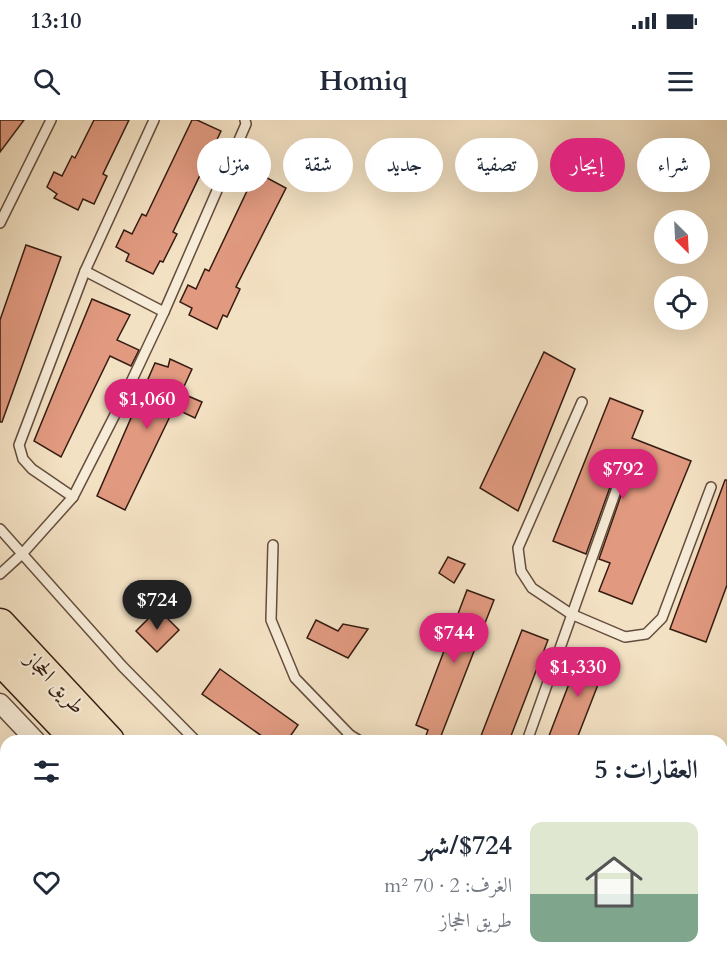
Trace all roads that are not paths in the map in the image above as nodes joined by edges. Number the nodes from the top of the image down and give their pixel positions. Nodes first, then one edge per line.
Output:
1 (51, 120) edge
2 (154, 120) edge
3 (245, 120) edge
4 (0, 223) edge
5 (85, 271) junction
6 (164, 312) junction
7 (582, 402) dead end
8 (619, 482) dead end
9 (711, 487) dead end
10 (73, 497) junction
11 (0, 529) edge
12 (273, 545) dead end
13 (22, 554) junction
14 (0, 574) edge
15 (572, 614) junction
16 (0, 624) edge
17 (0, 659) edge
18 (0, 704) edge
19 (30, 735) edge
20 (72, 735) edge
21 (104, 735) edge
22 (190, 735) edge
23 (344, 735) edge
24 (529, 735) edge

1 - 4 lane
2 - 5 lane
3 - 6 lane
5 - 6 lane
5 - 10 lane
6 - 10 lane
7 - 15 lane
8 - 15 lane
9 - 15 lane
10 - 13 lane
11 - 13 lane
12 - 23 lane
13 - 14 lane
13 - 22 lane
15 - 24 lane
16 - 21 main road, طريق الحجاز
17 - 20 main road, طريق الحجاز
18 - 19 street

